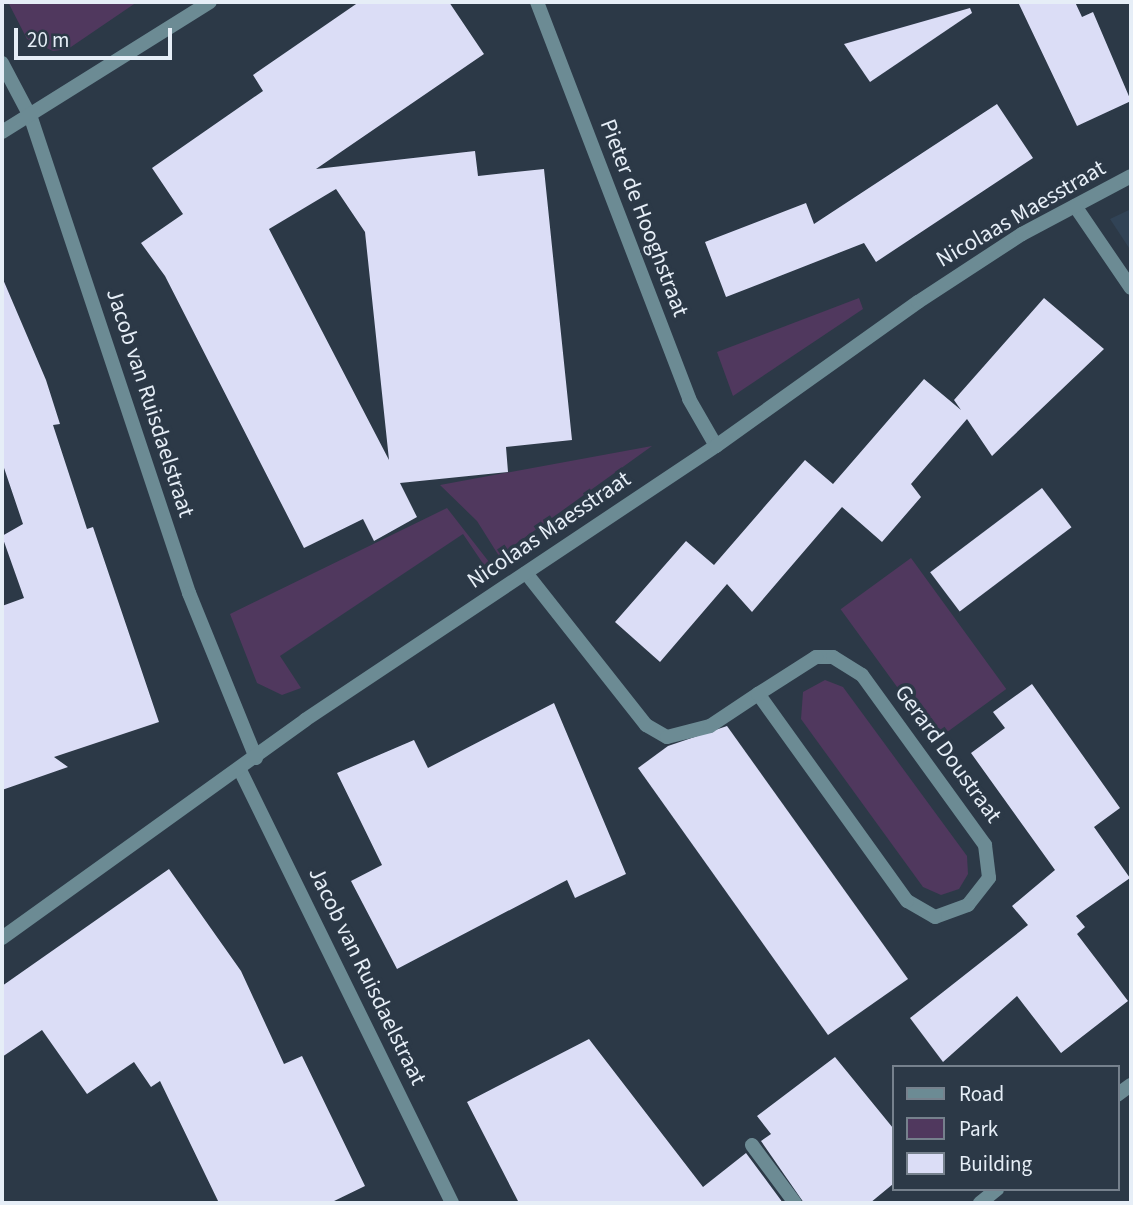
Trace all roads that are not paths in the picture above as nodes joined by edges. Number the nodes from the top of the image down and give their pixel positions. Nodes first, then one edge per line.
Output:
1 (210, 2) edge
2 (537, 2) edge
3 (2, 63) edge
4 (31, 118) junction
5 (2, 132) edge
6 (1131, 176) edge
7 (1075, 205) junction
8 (1131, 288) edge
9 (716, 446) junction
10 (526, 573) junction
11 (758, 694) junction
12 (256, 758) junction
13 (240, 769) junction
14 (2, 938) edge
15 (752, 1144) dead end
16 (994, 1191) edge
17 (452, 1203) edge
18 (795, 1203) edge
19 (979, 1203) edge

1 - 4 street
2 - 9 street, Pieter de Hooghstraat
3 - 4 street, Jacob van Ruisdaelstraat
4 - 5 street
4 - 12 street, Jacob van Ruisdaelstraat
6 - 7 street, Nicolaas Maesstraat
7 - 8 street
7 - 9 street, Nicolaas Maesstraat
9 - 10 street, Nicolaas Maesstraat
10 - 11 street, Gerard Doustraat
10 - 12 street, Nicolaas Maesstraat
11 - 11 street, Gerard Doustraat
12 - 13 street, Nicolaas Maesstraat
13 - 14 street, Nicolaas Maesstraat
13 - 17 street, Jacob van Ruisdaelstraat
15 - 18 street
16 - 19 street

